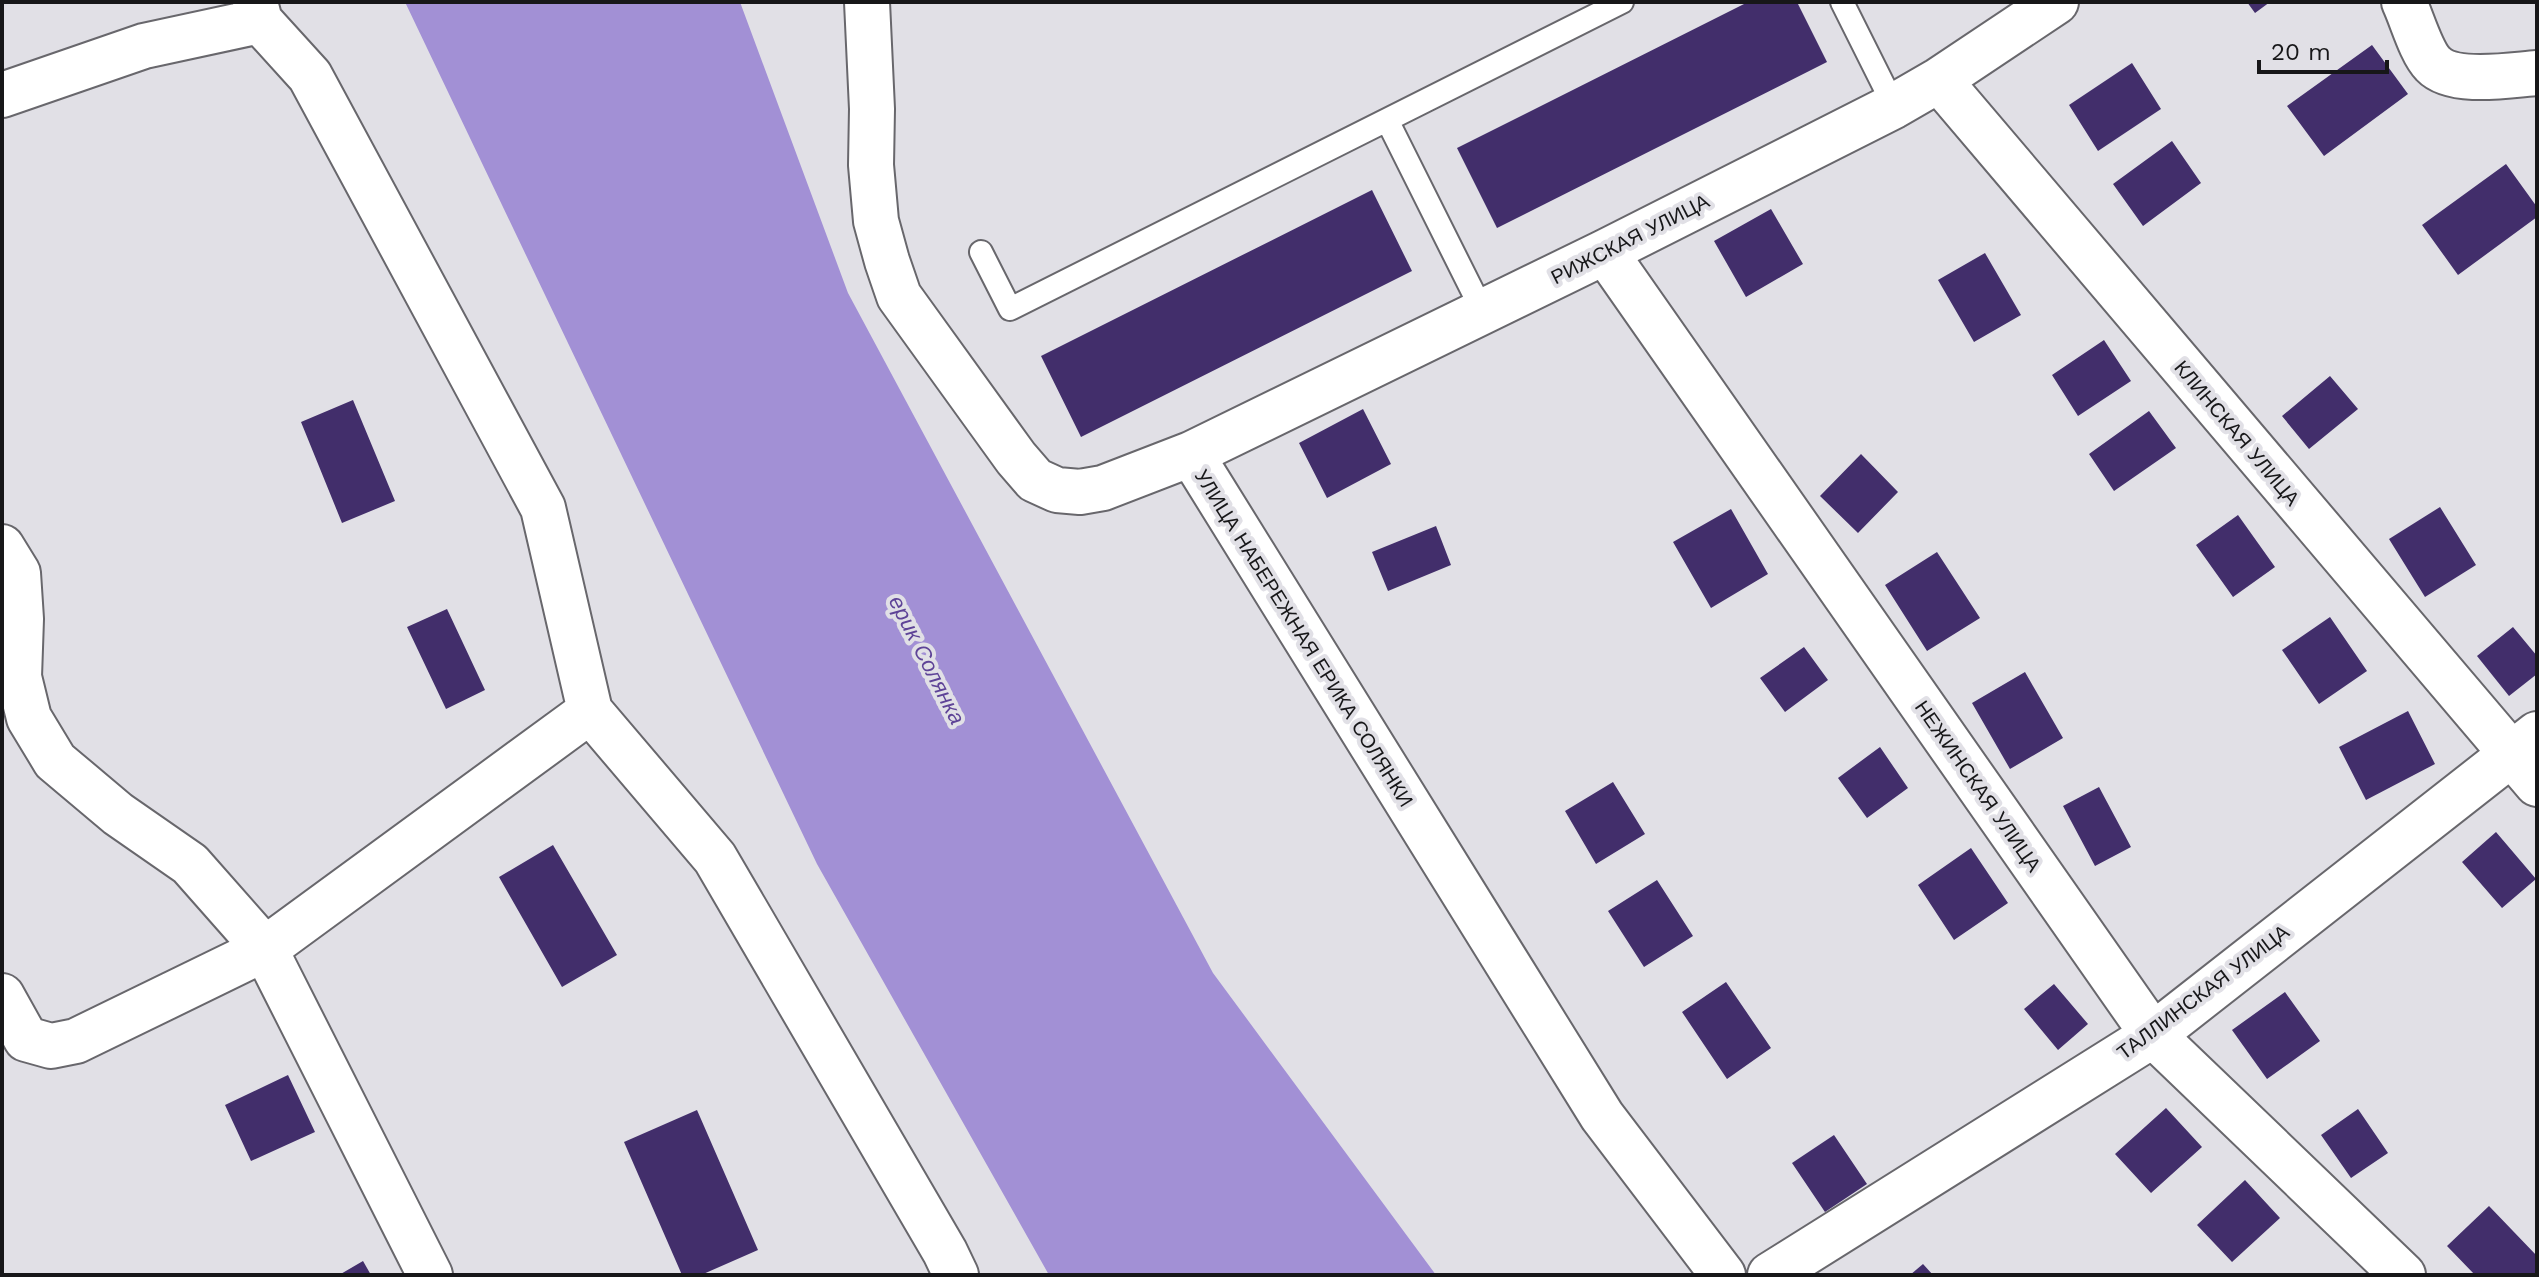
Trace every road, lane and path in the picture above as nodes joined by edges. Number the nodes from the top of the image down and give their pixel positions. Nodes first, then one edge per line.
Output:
1 (867, 2) edge
2 (1622, 2) edge
3 (1842, 2) edge
4 (2056, 2) edge
5 (2404, 2) edge
6 (258, 12) edge
7 (2537, 73) edge
8 (1939, 80) junction
9 (2, 95) edge
10 (1894, 106) junction
11 (1387, 120) junction
12 (981, 252) dead end
13 (1605, 252) junction
14 (1483, 312) junction
15 (1191, 454) junction
16 (2, 547) edge
17 (590, 711) junction
18 (2528, 757) edge
19 (265, 949) junction
20 (2, 996) edge
21 (2153, 1035) junction
22 (430, 1275) edge
23 (956, 1275) edge
24 (1723, 1275) edge
25 (1770, 1275) edge
26 (2403, 1275) edge

1 - 15 street, УЛИЦА НАБЕРЕЖНАЯ ЕРИКА СОЛЯНКИ
2 - 11 lane
3 - 10 lane
4 - 8 street, РИЖСКАЯ УЛИЦА
5 - 7 street
6 - 9 street
6 - 17 street
8 - 10 street, РИЖСКАЯ УЛИЦА
8 - 18 street, КЛИНСКАЯ УЛИЦА
10 - 13 street, РИЖСКАЯ УЛИЦА
11 - 12 lane
11 - 14 lane
13 - 14 street, РИЖСКАЯ УЛИЦА
13 - 21 street, НЕЖИНСКАЯ УЛИЦА
14 - 15 street, РИЖСКАЯ УЛИЦА
15 - 24 street, УЛИЦА НАБЕРЕЖНАЯ ЕРИКА СОЛЯНКИ
16 - 19 street
17 - 19 street
17 - 23 street
18 - 21 street, ТАЛЛИНСКАЯ УЛИЦА
19 - 20 street
19 - 22 street
21 - 25 street, ТАЛЛИНСКАЯ УЛИЦА
21 - 26 street, НЕЖИНСКАЯ УЛИЦА

